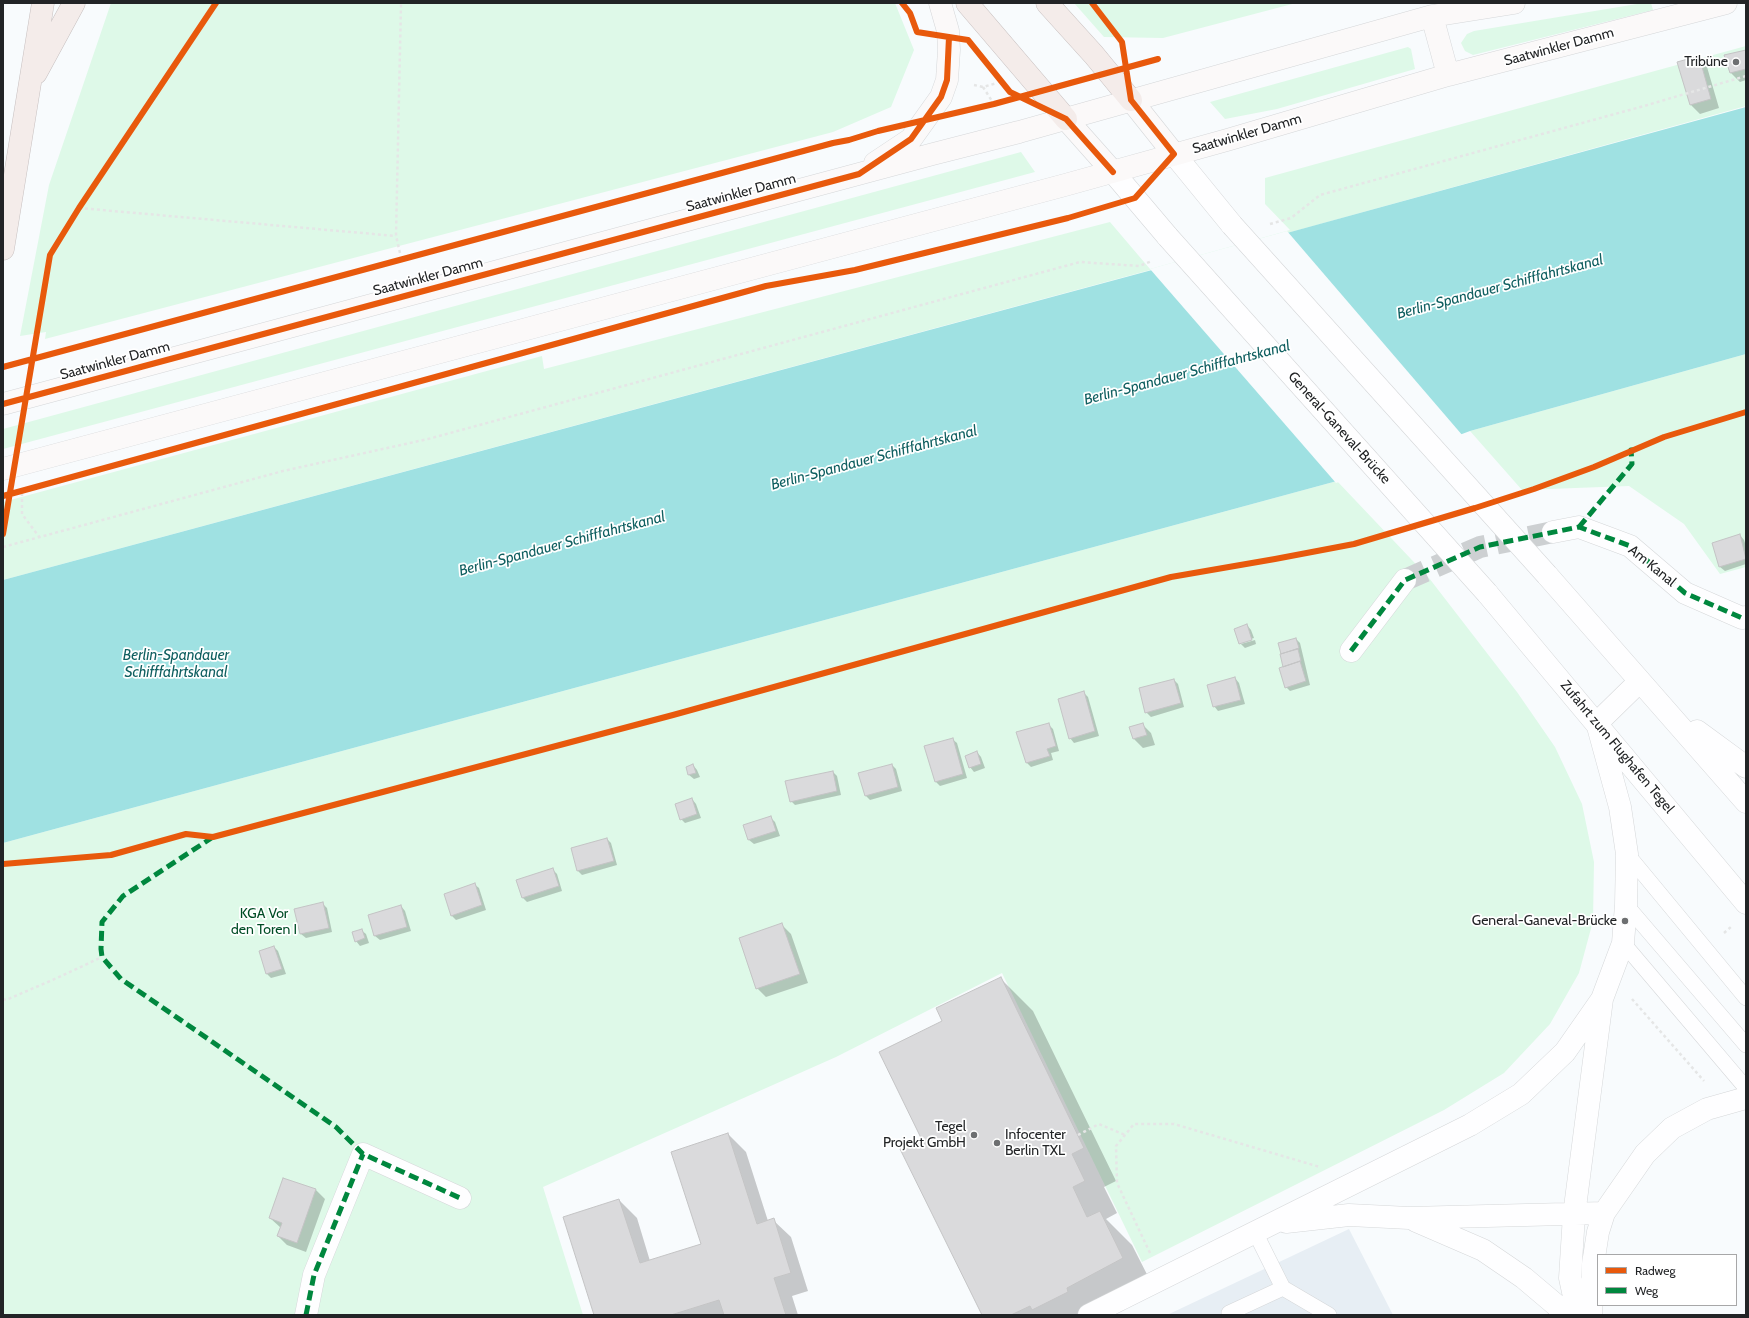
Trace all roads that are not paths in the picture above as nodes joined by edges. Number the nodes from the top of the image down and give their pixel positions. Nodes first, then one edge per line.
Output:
1 (42, 3) edge
2 (74, 3) edge
3 (940, 3) edge
4 (966, 3) edge
5 (1047, 3) edge
6 (1514, 3) edge
7 (1726, 3) edge
8 (1432, 16) junction
9 (1448, 75) junction
10 (28, 88) junction
11 (1131, 100) junction
12 (1066, 118) junction
13 (1174, 154) junction
14 (1113, 172) junction
15 (859, 174) junction
16 (3, 248) edge
17 (3, 404) edge
18 (3, 469) edge
19 (1554, 532) tunnel mouth
20 (1405, 580) tunnel mouth
21 (1487, 593) joint
22 (1746, 617) edge
23 (1351, 651) dead end
24 (1645, 687) junction
25 (1597, 723) junction
26 (1746, 767) edge
27 (1746, 802) edge
28 (1627, 854) junction
29 (1746, 903) edge
30 (1626, 905) junction
31 (1623, 944) junction
32 (1746, 998) edge
33 (1602, 1000) junction
34 (1746, 1045) edge
35 (1746, 1088) edge
36 (1736, 1101) edge
37 (460, 1198) dead end
38 (1604, 1213) junction
39 (1574, 1215) junction
40 (1409, 1218) junction
41 (1263, 1228) junction
42 (1283, 1288) junction
43 (1230, 1313) dead end
44 (1319, 1313) edge
45 (1094, 1314) edge
46 (306, 1315) edge
47 (1564, 1315) edge
48 (1578, 1315) edge
49 (1591, 1315) edge

1 - 10 highway
2 - 10 highway
3 - 15 main road
4 - 12 highway
5 - 11 highway
6 - 8 main road, Saatwinkler Damm
7 - 9 main road, Saatwinkler Damm
8 - 9 main road
8 - 11 main road, Saatwinkler Damm
9 - 13 main road, Saatwinkler Damm
10 - 16 highway
11 - 12 main road, Saatwinkler Damm
11 - 13 main road
12 - 14 main road
12 - 15 main road, Saatwinkler Damm
13 - 14 main road, Saatwinkler Damm
13 - 24 street, bridge
14 - 18 main road, Saatwinkler Damm
14 - 21 street, General-Ganeval-Brücke, bridge
15 - 17 main road, Saatwinkler Damm
19 - 22 street, Am Kanal
20 - 23 street
21 - 25 street, Zufahrt zum Flughafen Tegel
24 - 25 street
24 - 26 street
24 - 27 street
25 - 28 street
25 - 29 street, Zufahrt zum Flughafen Tegel
28 - 30 street
28 - 32 lane
30 - 31 street
30 - 34 lane
31 - 33 street
31 - 35 lane
33 - 39 street
33 - 41 street
36 - 38 street
37 - 46 street
38 - 39 street
38 - 49 street
39 - 40 street
39 - 48 street
40 - 41 street
40 - 47 street
41 - 42 lane
41 - 45 street
42 - 43 lane
42 - 44 lane

